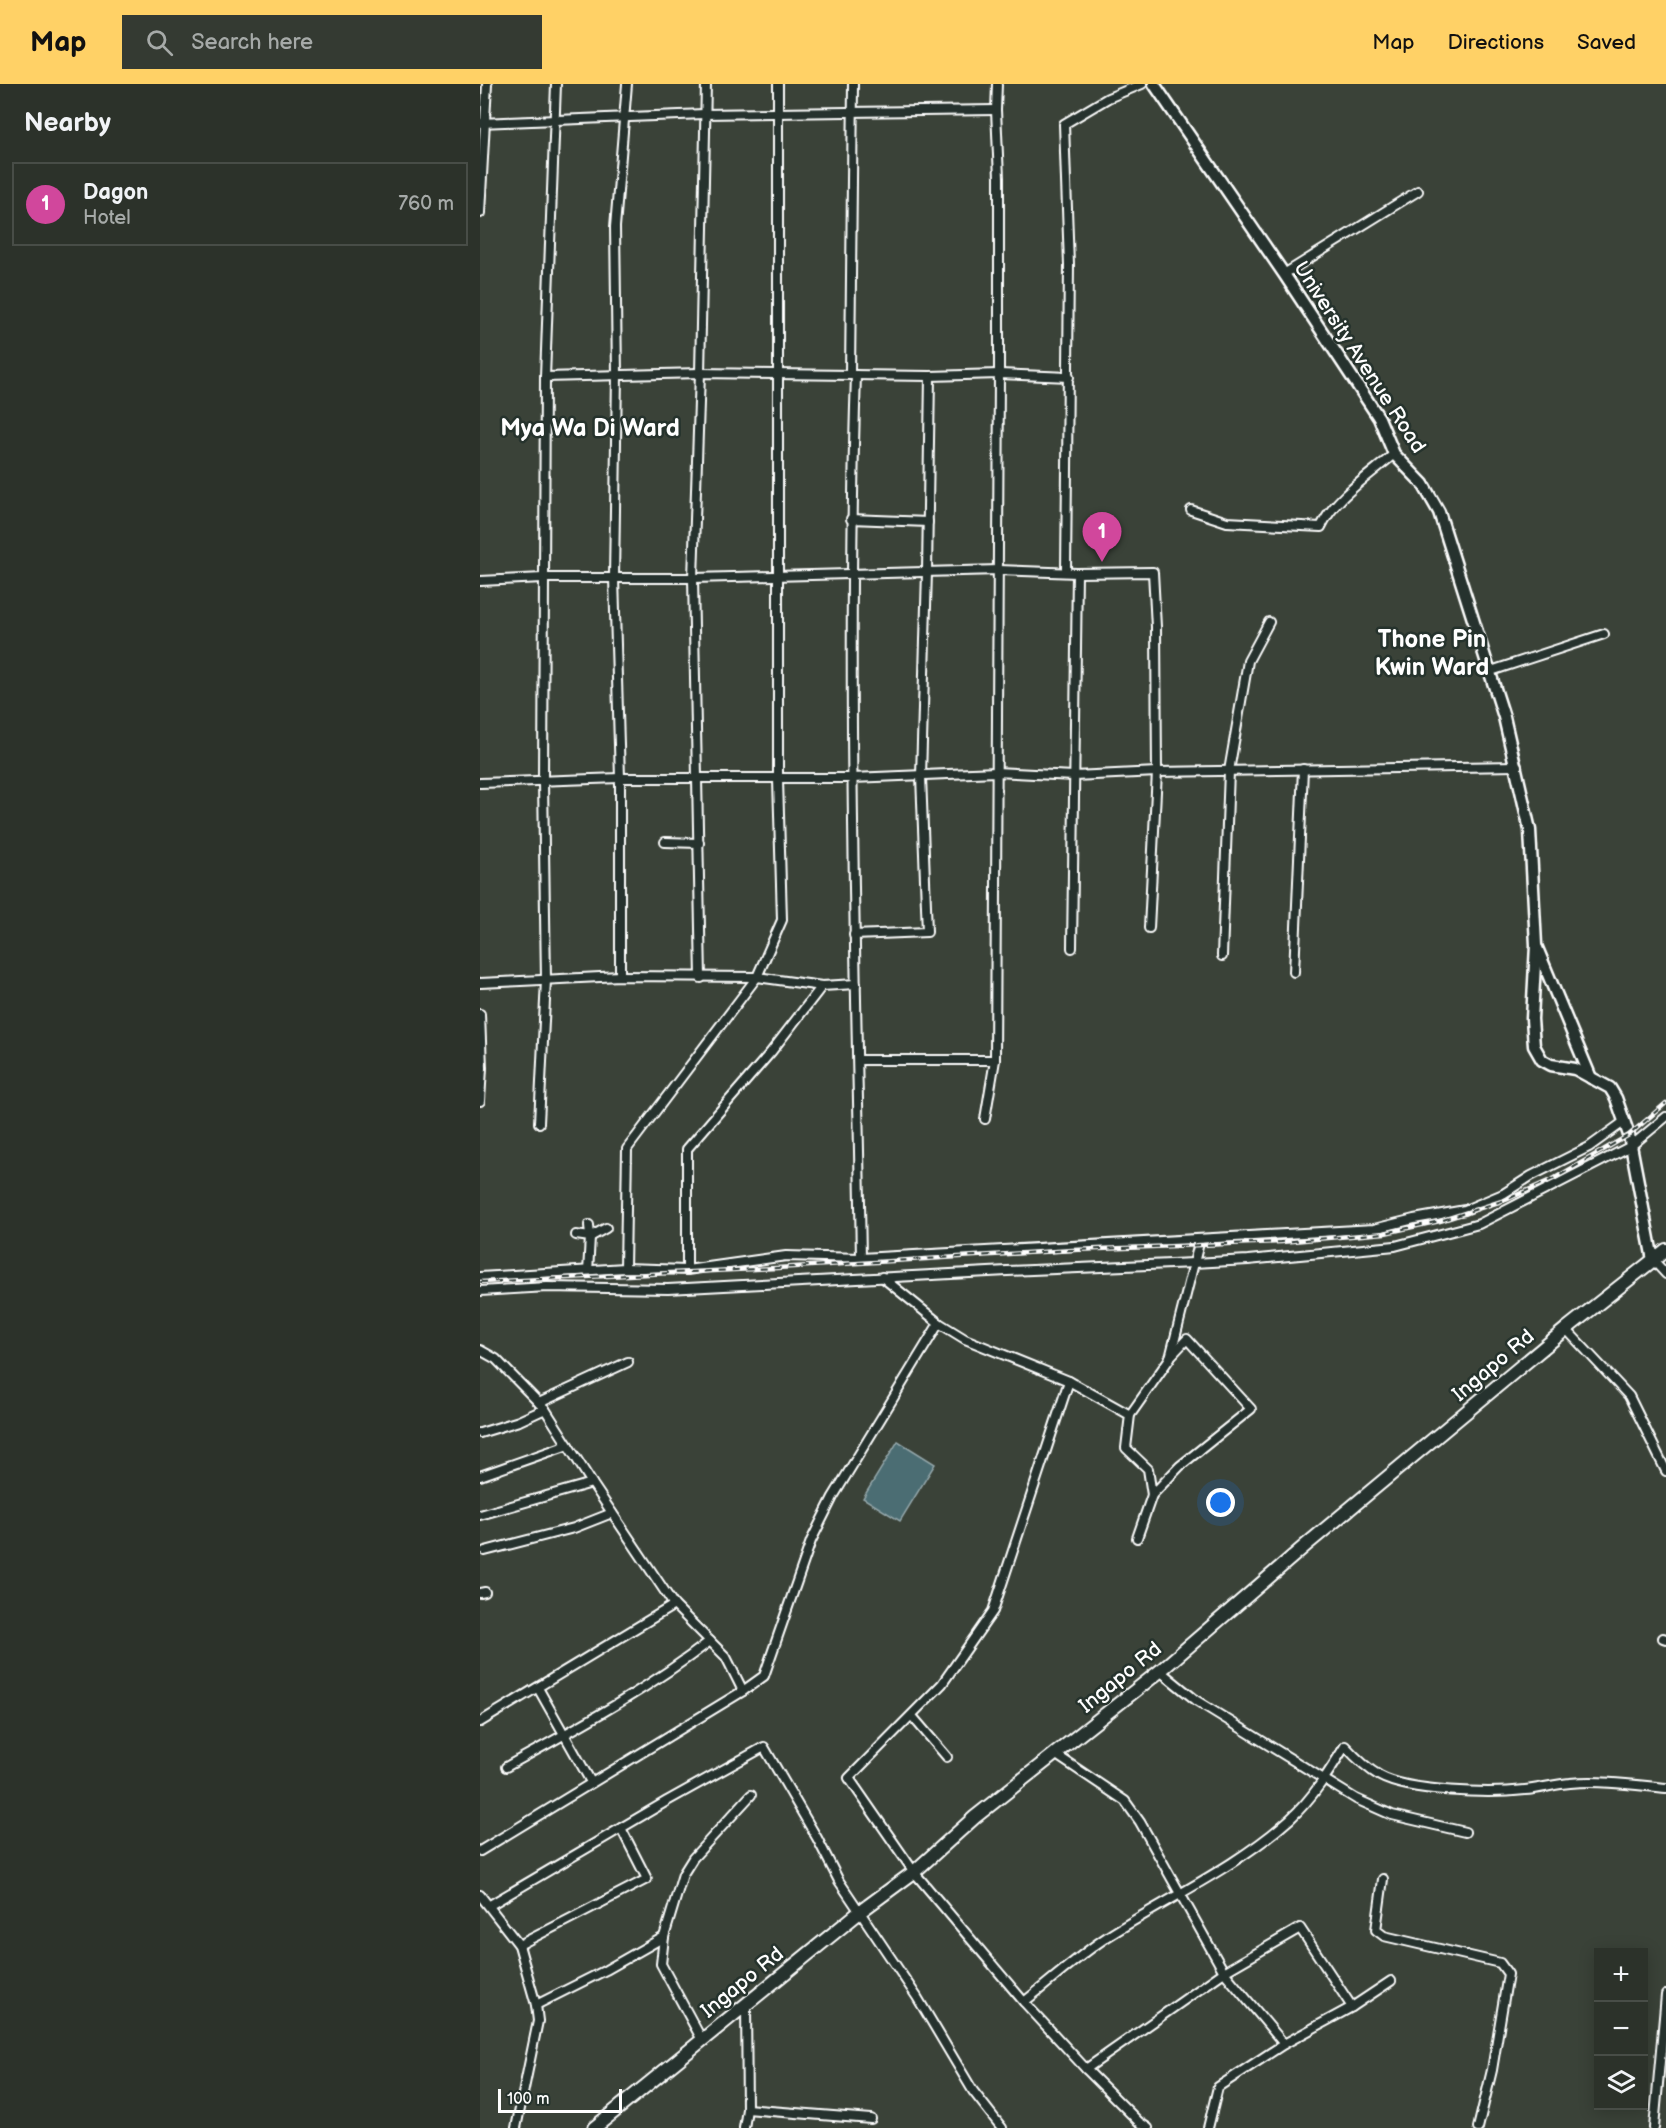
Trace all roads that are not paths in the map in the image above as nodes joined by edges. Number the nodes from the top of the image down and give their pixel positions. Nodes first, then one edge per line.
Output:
1 (486, 84) edge
2 (556, 84) edge
3 (627, 84) edge
4 (706, 84) edge
5 (778, 84) edge
6 (853, 84) edge
7 (998, 84) edge
8 (1142, 84) edge
9 (1154, 84) edge
10 (996, 110) junction
11 (704, 114) junction
12 (777, 114) junction
13 (852, 114) junction
14 (625, 117) junction
15 (555, 120) junction
16 (482, 123) edge
17 (1418, 191) dead end
18 (480, 213) edge
19 (1284, 274) junction
20 (700, 373) junction
21 (617, 374) junction
22 (779, 374) junction
23 (999, 374) junction
24 (853, 375) junction
25 (930, 376) junction
26 (545, 377) junction
27 (1069, 377) junction
28 (1394, 454) junction
29 (1191, 510) dead end
30 (851, 519) junction
31 (928, 522) junction
32 (999, 570) junction
33 (927, 572) junction
34 (1066, 573) junction
35 (1077, 573) junction
36 (778, 574) junction
37 (851, 574) junction
38 (543, 578) junction
39 (614, 578) junction
40 (693, 578) junction
41 (480, 581) edge
42 (1269, 622) dead end
43 (1604, 634) dead end
44 (1491, 671) junction
45 (1517, 766) junction
46 (1303, 769) junction
47 (1229, 771) junction
48 (996, 772) junction
49 (1157, 772) junction
50 (921, 776) junction
51 (1074, 776) junction
52 (620, 778) junction
53 (852, 778) junction
54 (697, 779) junction
55 (778, 779) junction
56 (543, 782) junction
57 (480, 783) edge
58 (664, 842) dead end
59 (699, 843) junction
60 (1149, 928) dead end
61 (854, 935) junction
62 (1536, 945) junction
63 (1072, 948) dead end
64 (1222, 956) dead end
65 (1294, 972) dead end
66 (620, 976) junction
67 (757, 977) junction
68 (701, 978) junction
69 (546, 980) junction
70 (480, 983) edge
71 (856, 984) junction
72 (822, 986) junction
73 (480, 1014) edge
74 (858, 1060) junction
75 (995, 1060) junction
76 (1591, 1078) junction
77 (480, 1101) edge
78 (1666, 1117) edge
79 (985, 1119) dead end
80 (1625, 1121) junction
81 (539, 1123) dead end
82 (1631, 1146) junction
83 (589, 1225) dead end
84 (606, 1228) dead end
85 (576, 1235) dead end
86 (590, 1237) junction
87 (1200, 1239) junction
88 (1666, 1250) edge
89 (861, 1258) junction
90 (1653, 1260) junction
91 (1194, 1263) junction
92 (625, 1268) junction
93 (687, 1270) junction
94 (588, 1272) junction
95 (1666, 1274) edge
96 (480, 1277) edge
97 (882, 1277) junction
98 (480, 1291) edge
99 (939, 1323) junction
100 (1566, 1329) junction
101 (480, 1350) edge
102 (1170, 1358) junction
103 (628, 1362) dead end
104 (1070, 1381) junction
105 (542, 1406) junction
106 (1130, 1414) junction
107 (480, 1433) edge
108 (568, 1445) junction
109 (1666, 1471) edge
110 (480, 1476) edge
111 (591, 1483) junction
112 (1152, 1495) junction
113 (612, 1513) junction
114 (480, 1515) edge
115 (1137, 1538) dead end
116 (485, 1551) dead end
117 (674, 1605) junction
118 (710, 1641) junction
119 (1160, 1671) junction
120 (538, 1688) junction
121 (743, 1691) junction
122 (912, 1716) junction
123 (480, 1722) edge
124 (564, 1735) junction
125 (1055, 1754) junction
126 (947, 1757) dead end
127 (506, 1767) dead end
128 (1324, 1780) junction
129 (591, 1782) junction
130 (1666, 1788) edge
131 (751, 1795) dead end
132 (621, 1828) junction
133 (1465, 1832) dead end
134 (480, 1851) edge
135 (914, 1872) junction
136 (1383, 1879) dead end
137 (1181, 1894) junction
138 (480, 1895) edge
139 (490, 1905) junction
140 (861, 1911) junction
141 (664, 1937) junction
142 (519, 1945) junction
143 (1224, 1972) junction
144 (1391, 1981) dead end
145 (1666, 1995) edge
146 (1024, 2002) junction
147 (746, 2005) junction
148 (536, 2006) junction
149 (1352, 2007) junction
150 (702, 2040) junction
151 (1284, 2044) junction
152 (1086, 2069) junction
153 (747, 2109) junction
154 (871, 2119) dead end
155 (516, 2128) edge
156 (594, 2128) edge
157 (744, 2128) edge
158 (1002, 2128) edge
159 (1148, 2128) edge
160 (1208, 2128) edge
161 (1478, 2128) edge
162 (1654, 2128) edge

1 - 16 street
2 - 15 street
3 - 14 street
4 - 11 street
5 - 12 street
6 - 13 street
7 - 10 street
8 - 27 street
9 - 19 main road, University Avenue Road
10 - 13 street
10 - 23 street
11 - 12 street
11 - 14 street
11 - 20 street
12 - 13 street
12 - 22 street
13 - 24 street
14 - 15 street
14 - 21 street
15 - 16 street
15 - 26 street
16 - 18 street
17 - 19 street
19 - 28 main road, University Avenue Road
20 - 21 street
20 - 22 street
20 - 40 street
21 - 26 street
21 - 39 street
22 - 24 street
22 - 36 street
23 - 25 street
23 - 27 street
23 - 32 street
24 - 25 street
24 - 30 street
25 - 31 street
26 - 38 street
27 - 34 street
28 - 29 street
28 - 44 main road, University Avenue Road
30 - 31 street
30 - 37 street
31 - 33 street
32 - 33 street
32 - 34 street
32 - 48 street
33 - 37 street
33 - 50 street
34 - 35 street
35 - 49 street
35 - 51 street
36 - 37 street
36 - 40 street
36 - 55 street
37 - 53 street
38 - 39 street
38 - 41 street
38 - 56 street
39 - 40 street
39 - 52 street
40 - 54 street
42 - 47 street
43 - 44 street
44 - 45 main road, University Avenue Road
45 - 46 street
45 - 62 main road, University Avenue Road
46 - 47 street
46 - 65 street
47 - 49 street
47 - 64 street
48 - 50 street
48 - 51 street
48 - 75 street
49 - 51 street
49 - 60 street
50 - 53 street
50 - 61 street
51 - 63 street
52 - 54 street
52 - 56 street
52 - 66 street
53 - 55 street
53 - 61 street
54 - 55 street
54 - 59 street
55 - 67 street
56 - 57 street
56 - 69 street
58 - 59 street
59 - 68 street
61 - 71 street
62 - 76 main road
62 - 76 main road, University Avenue Road
66 - 68 street
66 - 69 street
67 - 68 street
67 - 72 street
67 - 92 street
69 - 70 street
69 - 81 street
71 - 72 street
71 - 74 street
72 - 93 street
73 - 77 street
74 - 75 street
74 - 89 street
75 - 79 street
76 - 80 main road, University Avenue Road
78 - 82 street
80 - 82 main road, University Avenue Road
80 - 87 street
82 - 90 main road, University Avenue Road
82 - 91 street
83 - 86 street
84 - 86 street
85 - 86 street
86 - 94 street
87 - 89 street
87 - 91 street
88 - 90 main road, Ingapo Rd
89 - 93 street
90 - 95 street
90 - 100 main road, Ingapo Rd
91 - 97 street
91 - 102 street
92 - 93 street
92 - 94 street
94 - 96 street
97 - 98 street
97 - 99 street
99 - 104 street
99 - 121 street
100 - 109 street
100 - 119 main road, Ingapo Rd
101 - 105 street
102 - 106 street
102 - 112 street
103 - 105 street
104 - 106 street
104 - 122 street
105 - 107 street
105 - 108 street
106 - 112 street
108 - 110 street
108 - 111 street
111 - 113 street
111 - 114 street
112 - 115 street
113 - 116 street
113 - 117 street
117 - 118 street
117 - 120 street
118 - 121 street
118 - 124 street
119 - 125 main road, Ingapo Rd
119 - 128 street
120 - 123 street
120 - 124 street
121 - 129 street
122 - 126 street
122 - 135 street
124 - 127 street
124 - 129 street
125 - 135 main road, Ingapo Rd
125 - 137 street
128 - 130 street
128 - 133 street
128 - 137 street
129 - 134 street
131 - 141 street
132 - 139 street
132 - 140 street
132 - 142 street
135 - 140 main road, Ingapo Rd
135 - 146 street
136 - 161 street
137 - 143 street
137 - 146 street
138 - 139 street
139 - 142 street
140 - 147 main road, Ingapo Rd
140 - 158 street
141 - 148 street
141 - 150 street
142 - 148 street
143 - 149 street
143 - 151 street
143 - 152 street
144 - 149 street
145 - 162 street
146 - 152 street
147 - 150 main road, Ingapo Rd
147 - 153 street
148 - 155 street
149 - 151 street
150 - 156 main road, Ingapo Rd
151 - 160 street
152 - 159 street
153 - 154 street
153 - 157 street

